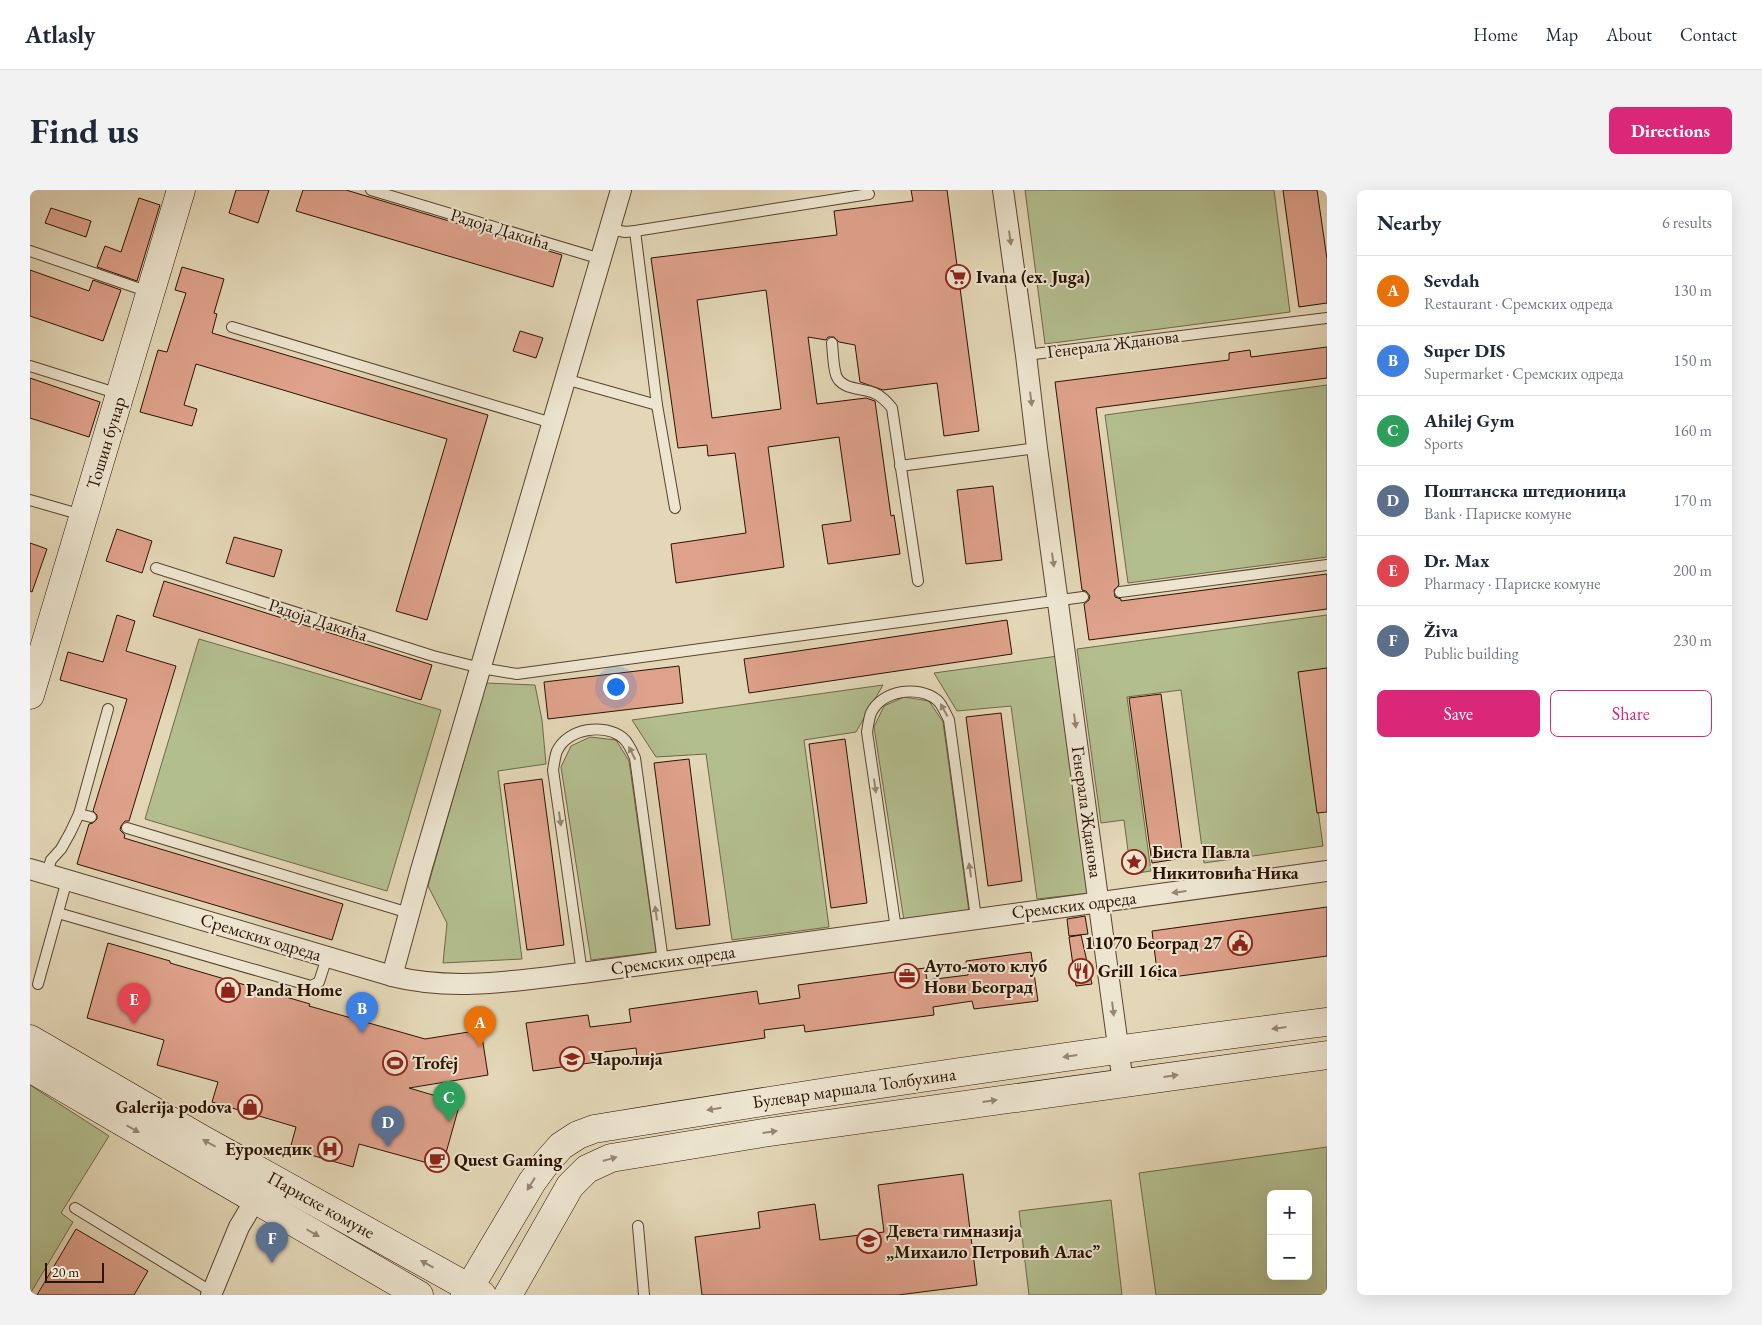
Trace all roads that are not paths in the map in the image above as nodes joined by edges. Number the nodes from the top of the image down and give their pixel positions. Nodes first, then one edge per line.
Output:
1 (180, 190) edge
2 (371, 190) edge
3 (621, 190) edge
4 (1003, 190) edge
5 (869, 194) dead end
6 (610, 229) junction
7 (635, 231) junction
8 (30, 252) edge
9 (601, 259) junction
10 (150, 293) junction
11 (1327, 318) edge
12 (232, 327) dead end
13 (832, 343) dead end
14 (1026, 354) junction
15 (30, 366) edge
16 (565, 379) junction
17 (120, 394) junction
18 (657, 405) junction
19 (552, 422) junction
20 (1037, 448) junction
21 (900, 466) junction
22 (30, 500) edge
23 (675, 508) dead end
24 (84, 516) junction
25 (1327, 566) edge
26 (156, 568) dead end
27 (918, 581) dead end
28 (1120, 592) dead end
29 (1083, 597) dead end
30 (1058, 601) junction
31 (480, 668) junction
32 (30, 695) edge
33 (108, 709) dead end
34 (78, 814) junction
35 (91, 817) dead end
36 (127, 828) dead end
37 (38, 871) edge
38 (1327, 872) edge
39 (67, 880) junction
40 (1099, 902) junction
41 (58, 913) junction
42 (409, 913) junction
43 (976, 918) junction
44 (896, 929) junction
45 (327, 956) junction
46 (663, 962) junction
47 (582, 973) junction
48 (392, 976) junction
49 (38, 984) dead end
50 (1327, 1022) edge
51 (30, 1039) edge
52 (1118, 1049) junction
53 (1327, 1055) edge
54 (30, 1068) edge
55 (1123, 1083) junction
56 (30, 1084) edge
57 (76, 1096) junction
58 (255, 1200) junction
59 (75, 1208) dead end
60 (638, 1226) dead end
61 (472, 1293) edge
62 (212, 1294) edge
63 (419, 1295) edge
64 (508, 1295) edge
65 (644, 1295) edge

1 - 10 street, Тошин бунар
2 - 9 lane, Радоја Дакића
3 - 6 street
4 -> 14 street, Генерала Жданова
5 - 7 lane
6 - 7 lane
6 - 9 street
7 - 18 lane
8 - 10 lane
9 - 16 street
10 - 17 street, Тошин бунар
11 - 14 lane, Генерала Жданова
12 - 19 lane
13 - 21 lane
14 -> 20 street, Генерала Жданова
15 - 17 lane
16 - 18 lane
16 - 19 street
17 - 24 street, Тошин бунар
18 - 23 lane
19 - 31 street
20 - 21 lane
20 -> 30 street, Генерала Жданова
21 - 27 lane
22 - 24 lane
24 - 32 street, Тошин бунар
25 - 28 lane
26 - 31 lane, Радоја Дакића
29 - 30 lane
30 - 31 lane, Радоја Дакића
30 -> 40 street, Генерала Жданова
31 - 42 street
33 - 34 lane
34 - 35 lane
34 - 37 lane
36 - 42 lane
37 - 39 street, Сремских одреда
38 -> 40 street, Сремских одреда
39 - 41 lane
39 - 45 street, Сремских одреда
40 - 43 street, Сремских одреда
40 -> 52 street, Генерала Жданова
41 - 45 lane
41 - 49 lane
42 - 48 street
43 - 44 street, Сремских одреда
43 -> 44 lane
44 - 46 street, Сремских одреда
45 - 48 street, Сремских одреда
46 - 47 street, Сремских одреда
46 -> 47 lane
47 - 48 street, Сремских одреда
50 -> 52 street, Булевар маршала Толбухина
61 -> 51 street, Париске комуне
52 - 55 street, Генерала Жданова
52 -> 61 street, Булевар маршала Толбухина
55 -> 53 street, Булевар маршала Толбухина
54 - 57 street, Париске комуне
64 -> 55 street, Булевар маршала Толбухина
56 - 57 street
57 -> 58 street, Париске комуне
58 - 62 street
58 -> 63 street, Париске комуне
59 - 62 lane
60 - 65 lane

